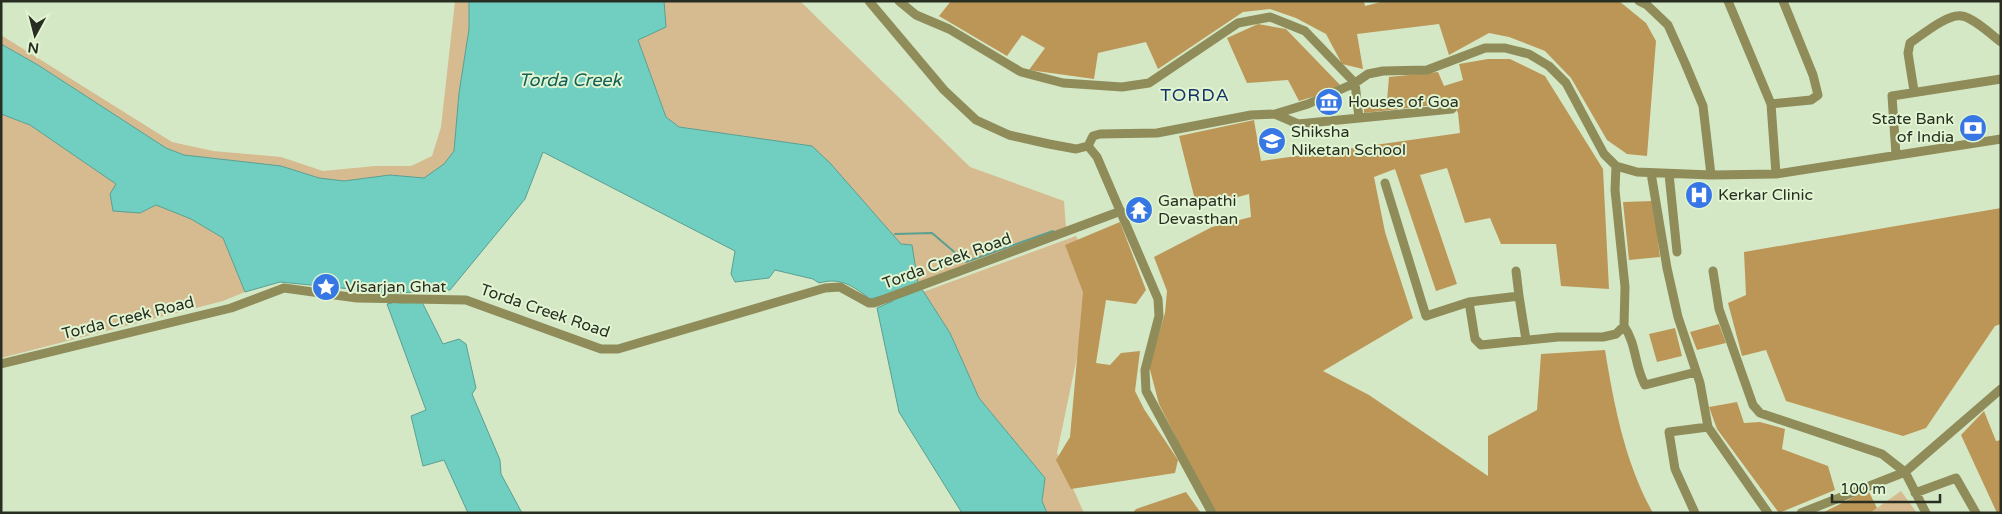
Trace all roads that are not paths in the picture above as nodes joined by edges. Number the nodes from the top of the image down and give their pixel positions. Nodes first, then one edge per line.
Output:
1 (869, 1) edge
2 (899, 1) edge
3 (1728, 1) edge
4 (1782, 1) edge
5 (1645, 3) edge
6 (2001, 42) edge
7 (2001, 79) edge
8 (1355, 83) junction
9 (1914, 91) junction
10 (1771, 104) junction
11 (1452, 109) dead end
12 (1275, 114) junction
13 (1359, 118) junction
14 (2001, 139) edge
15 (1088, 146) junction
16 (1896, 155) junction
17 (1616, 166) junction
18 (1652, 173) junction
19 (1669, 174) junction
20 (1776, 174) junction
21 (1711, 175) junction
22 (1385, 183) dead end
23 (1121, 211) junction
24 (1677, 252) dead end
25 (1516, 271) dead end
26 (1713, 271) dead end
27 (1519, 296) junction
28 (1469, 302) junction
29 (1624, 326) junction
30 (1526, 340) junction
31 (1, 364) edge
32 (1696, 372) junction
33 (2001, 389) edge
34 (1708, 427) junction
35 (1905, 472) junction
36 (1914, 493) junction
37 (1212, 513) edge
38 (1695, 513) edge
39 (1768, 513) edge
40 (1801, 513) edge
41 (1926, 513) edge
42 (1976, 513) edge

1 - 15 street
2 - 8 street
3 - 10 street
4 - 10 street
5 - 21 street
6 - 9 street
7 - 9 street
8 - 12 street
8 - 13 street
8 - 17 street
9 - 16 street
10 - 20 street
11 - 13 street
12 - 13 street
12 - 15 street
14 - 16 street
15 - 23 street
16 - 20 street
17 - 18 street
17 - 29 street
18 - 19 street
18 - 32 street
19 - 21 street
19 - 24 street
20 - 21 street
22 - 28 street
23 - 31 street, Torda Creek Road
23 - 37 street
25 - 27 street
26 - 35 street
27 - 28 street
27 - 30 street
28 - 30 street
29 - 30 street
29 - 32 street
32 - 34 street
33 - 35 street
34 - 38 street
34 - 39 street
35 - 36 street
35 - 40 street
36 - 41 street
36 - 42 street

